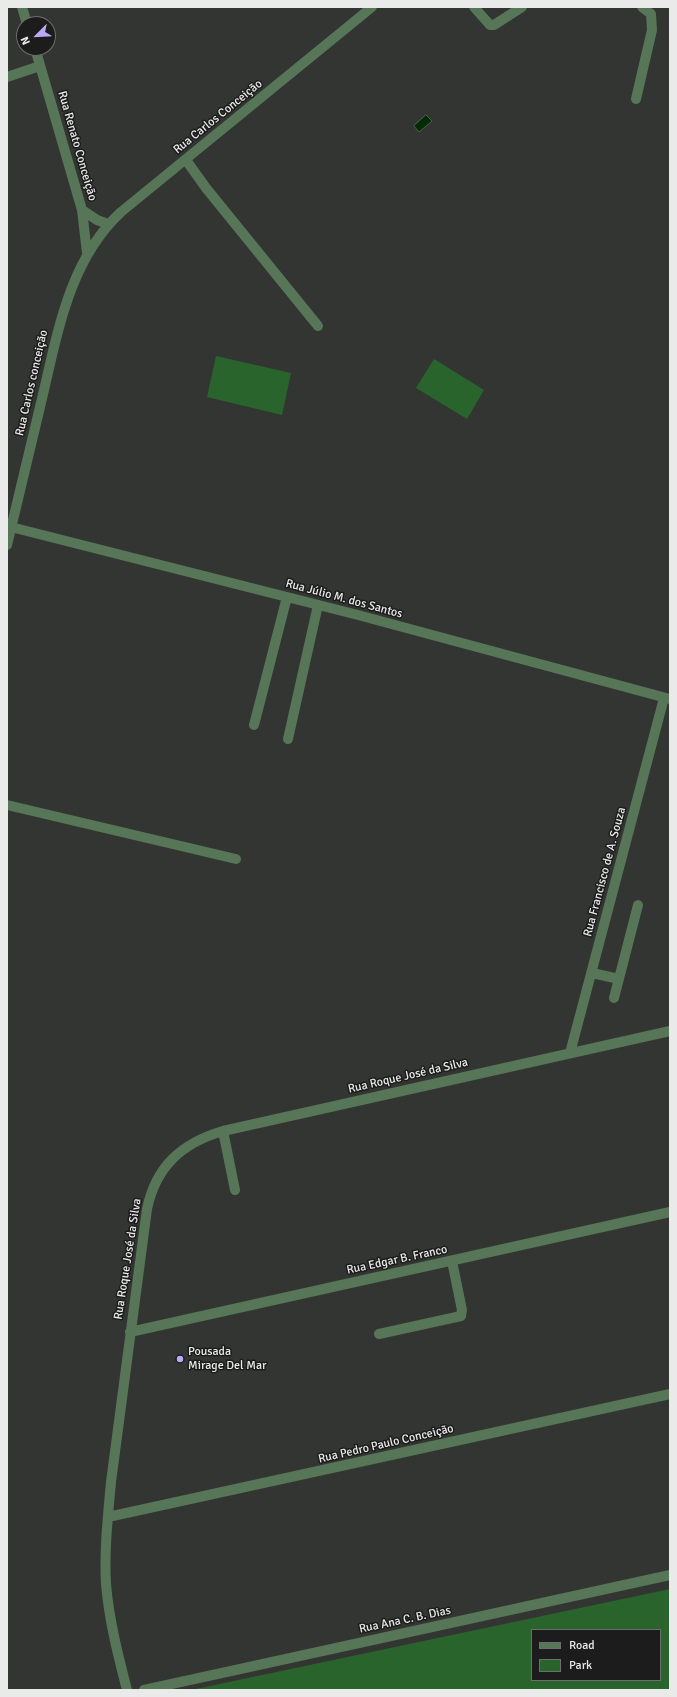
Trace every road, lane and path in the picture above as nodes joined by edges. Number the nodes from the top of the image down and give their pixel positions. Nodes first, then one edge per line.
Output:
1 (372, 7) edge
2 (474, 7) edge
3 (522, 7) edge
4 (642, 7) edge
5 (37, 56) edge
6 (40, 66) junction
7 (7, 77) edge
8 (636, 99) dead end
9 (186, 160) junction
10 (82, 210) junction
11 (108, 224) junction
12 (87, 253) junction
13 (318, 326) dead end
14 (11, 526) junction
15 (7, 545) edge
16 (288, 597) junction
17 (318, 605) junction
18 (667, 699) edge
19 (254, 725) dead end
20 (288, 738) dead end
21 (7, 805) edge
22 (236, 858) dead end
23 (638, 904) dead end
24 (592, 973) junction
25 (619, 979) junction
26 (614, 998) dead end
27 (670, 1031) edge
28 (570, 1053) junction
29 (223, 1131) junction
30 (235, 1190) dead end
31 (670, 1212) edge
32 (452, 1261) junction
33 (130, 1332) junction
34 (379, 1334) dead end
35 (670, 1394) edge
36 (108, 1518) junction
37 (670, 1575) edge
38 (128, 1690) edge
39 (144, 1690) edge

1 - 9 street, Rua Carlos Conceição
2 - 3 street
4 - 8 street
5 - 6 street, Rua Renato Conceição
6 - 7 street
6 - 10 street, Rua Renato Conceição
9 - 11 street, Rua Carlos Conceição
9 - 13 street
10 - 11 street
10 - 12 street, Rua Renato Conceição
11 - 12 street, Rua Carlos Conceição
12 - 14 street, Rua Carlos conceição
14 - 15 street, Rua Carlos conceição
14 - 16 street, Rua Júlio M. dos Santos
16 - 17 street, Rua Júlio M. dos Santos
16 - 19 street
17 - 18 street, Rua Júlio M. dos Santos
17 - 20 street
18 - 24 street, Rua Francisco de A. Souza
21 - 22 street
23 - 25 street
24 - 25 street
24 - 28 street, Rua Francisco de A. Souza
25 - 26 street
27 - 28 street, Rua Roque José da Silva
28 - 29 street, Rua Roque José da Silva
29 - 30 street
29 - 33 street, Rua Roque José da Silva
31 - 32 street, Rua Edgar B. Franco
32 - 33 street, Rua Edgar B. Franco
32 - 34 street
33 - 36 street, Rua Roque José da Silva
35 - 36 street, Rua Pedro Paulo Conceição
36 - 38 street, Rua Roque José da Silva
37 - 39 street, Rua Ana C. B. Dias

